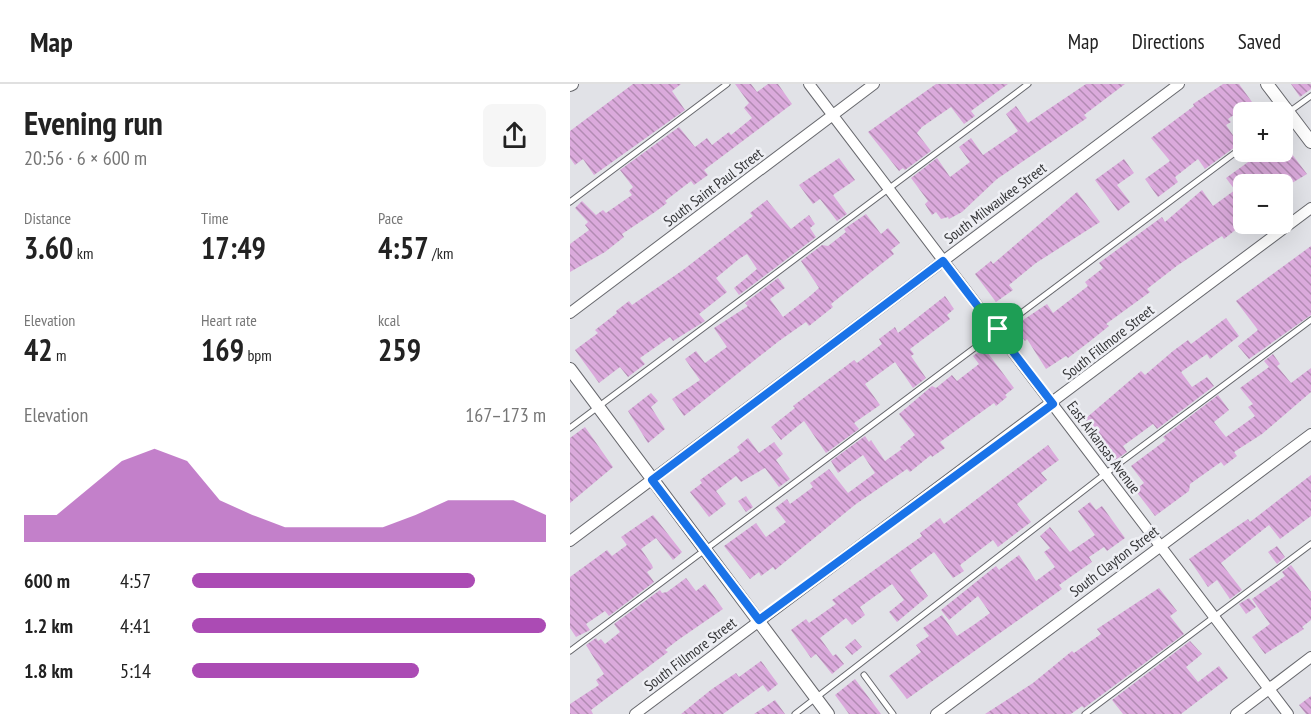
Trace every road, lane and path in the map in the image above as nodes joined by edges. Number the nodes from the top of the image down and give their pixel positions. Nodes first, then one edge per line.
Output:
1 (727, 84) edge
2 (809, 84) edge
3 (874, 84) edge
4 (1028, 84) edge
5 (1179, 84) edge
6 (1268, 84) edge
7 (1311, 96) edge
8 (1278, 102) edge
9 (1293, 110) edge
10 (833, 115) junction
11 (1293, 123) edge
12 (1311, 142) edge
13 (1233, 154) edge
14 (889, 189) junction
15 (570, 202) edge
16 (1311, 208) edge
17 (943, 261) junction
18 (570, 313) edge
19 (1311, 320) edge
20 (998, 329) junction
21 (570, 369) edge
22 (1053, 404) junction
23 (598, 407) junction
24 (570, 428) edge
25 (1311, 434) edge
26 (1105, 474) junction
27 (652, 480) junction
28 (570, 541) edge
29 (1311, 544) edge
30 (1159, 546) junction
31 (705, 549) junction
32 (1213, 617) junction
33 (759, 620) junction
34 (570, 651) edge
35 (1311, 657) edge
36 (864, 675) dead end
37 (1269, 689) junction
38 (816, 698) junction
39 (635, 714) edge
40 (795, 714) edge
41 (828, 714) edge
42 (893, 714) edge
43 (936, 714) edge
44 (1085, 714) edge
45 (1236, 714) edge
46 (1288, 714) edge

1 - 15 lane
2 - 10 street, East Arkansas Avenue
3 - 10 street, South Saint Paul Street
4 - 14 lane
5 - 17 street, South Milwaukee Street
6 - 8 street
7 - 9 lane
10 - 14 street, East Arkansas Avenue
10 - 18 street, South Saint Paul Street
11 - 12 street
13 - 20 lane
14 - 17 street, East Arkansas Avenue
14 - 23 lane
16 - 22 street, South Fillmore Street
17 - 20 street, East Arkansas Avenue
17 - 27 street, South Milwaukee Street
19 - 26 lane
20 - 22 street, East Arkansas Avenue
20 - 31 lane
21 - 23 street
22 - 26 street, East Arkansas Avenue
22 - 33 street, South Fillmore Street
23 - 24 lane
23 - 27 street
25 - 30 street, South Clayton Street
26 - 30 street, East Arkansas Avenue
26 - 38 lane
27 - 28 street, South Milwaukee Street
27 - 31 street
29 - 32 lane
30 - 32 street, East Arkansas Avenue
30 - 43 street, South Clayton Street
31 - 33 street
31 - 34 lane
32 - 37 street, East Arkansas Avenue
32 - 44 lane
33 - 38 street
33 - 39 street, South Fillmore Street
35 - 37 street
36 - 42 lane
37 - 45 street
37 - 46 street, East Arkansas Avenue
38 - 40 lane
38 - 41 street

